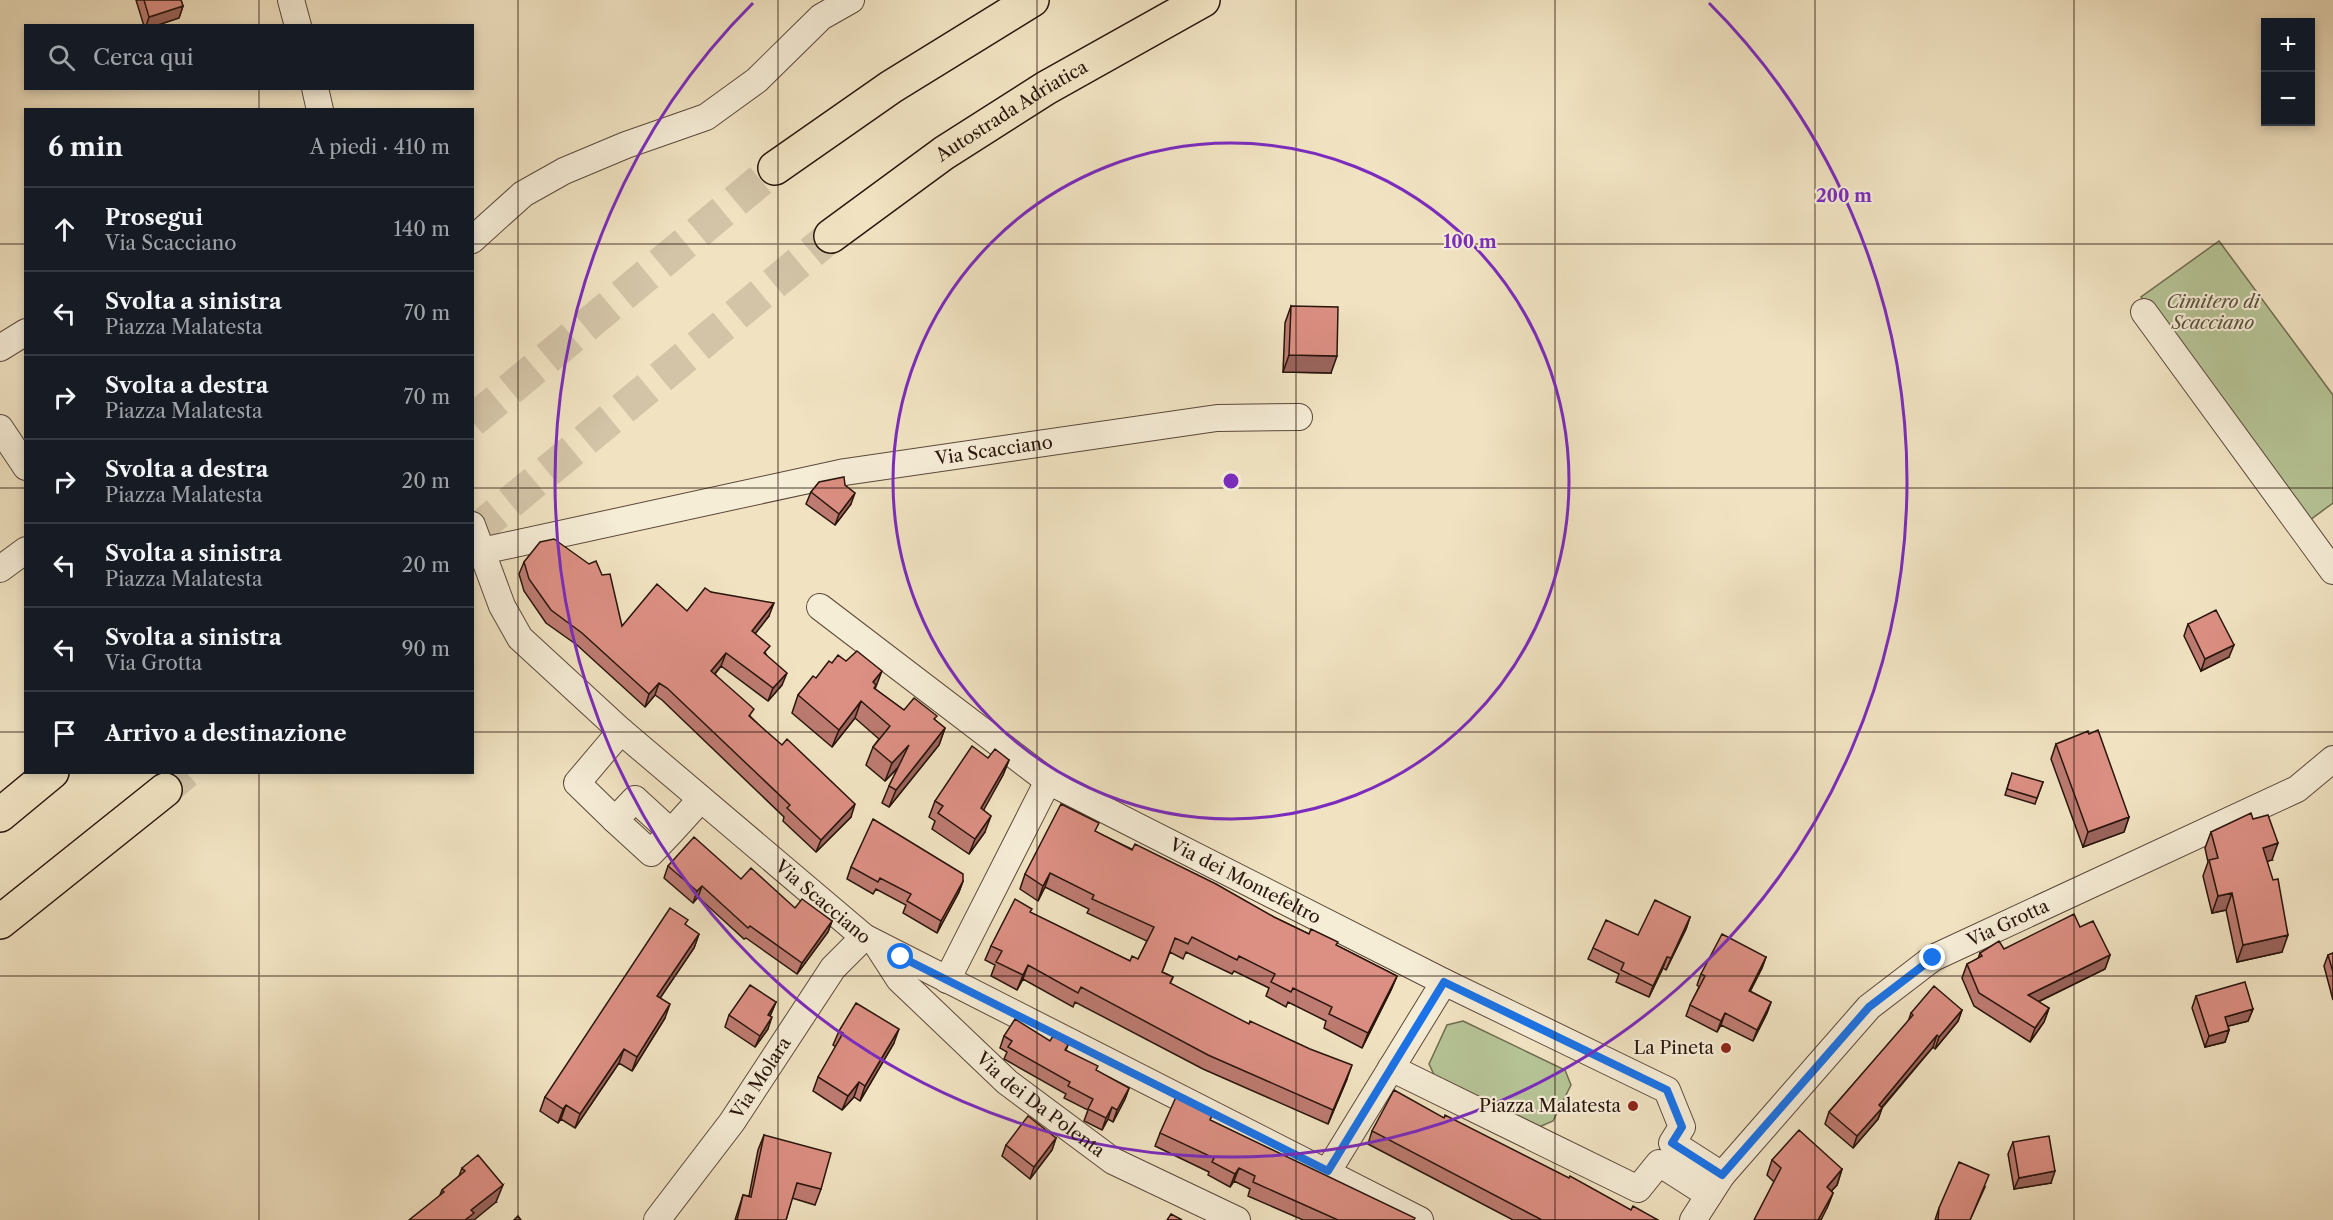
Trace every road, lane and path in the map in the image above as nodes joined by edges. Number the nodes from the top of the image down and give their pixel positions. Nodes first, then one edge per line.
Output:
1 (291, 0) edge
2 (851, 0) edge
3 (1032, 0) edge
4 (1203, 0) edge
5 (297, 24) edge
6 (315, 90) edge
7 (320, 108) edge
8 (775, 168) tunnel mouth
9 (831, 236) tunnel mouth
10 (474, 238) edge
11 (2144, 312) dead end
12 (24, 333) edge
13 (0, 348) edge
14 (1299, 417) dead end
15 (0, 428) edge
16 (24, 464) edge
17 (474, 530) edge
18 (24, 551) edge
19 (482, 551) junction
20 (0, 569) edge
21 (2333, 571) edge
22 (820, 607) dead end
23 (621, 731) junction
24 (2333, 759) edge
25 (50, 774) edge
26 (1048, 781) junction
27 (165, 790) tunnel mouth
28 (701, 799) junction
29 (0, 815) edge
30 (0, 922) edge
31 (871, 941) junction
32 (947, 980) junction
33 (1444, 982) junction
34 (1392, 1068) junction
35 (1328, 1171) junction
36 (1715, 1185) junction
37 (657, 1220) edge
38 (1237, 1220) edge
39 (1420, 1220) edge
40 (1693, 1220) edge

1 - 5 street
2 - 10 street
3 - 8 highway
4 - 9 highway, Autostrada Adriatica
6 - 7 street
11 - 21 street
12 - 13 street
14 - 19 street, Via Scacciano
15 - 16 street
17 - 19 street, Via Scacciano
18 - 20 street
19 - 23 street, Via Scacciano
22 - 26 street, Via dei Montefeltro
23 - 28 street, Via Scacciano
23 - 28 street
24 - 36 street, Via Grotta
25 - 29 highway
26 - 32 street
26 - 33 street, Via dei Montefeltro
27 - 30 highway
28 - 31 street, Via Scacciano
31 - 32 street, Via Scacciano
31 - 37 street, Via Molara
31 - 38 street, Via dei Da Polenta
32 - 35 street, Via Scacciano
33 - 34 street
33 - 36 street
34 - 35 street
34 - 36 street
35 - 39 street, Via Scacciano
36 - 40 street, Via Grotta

